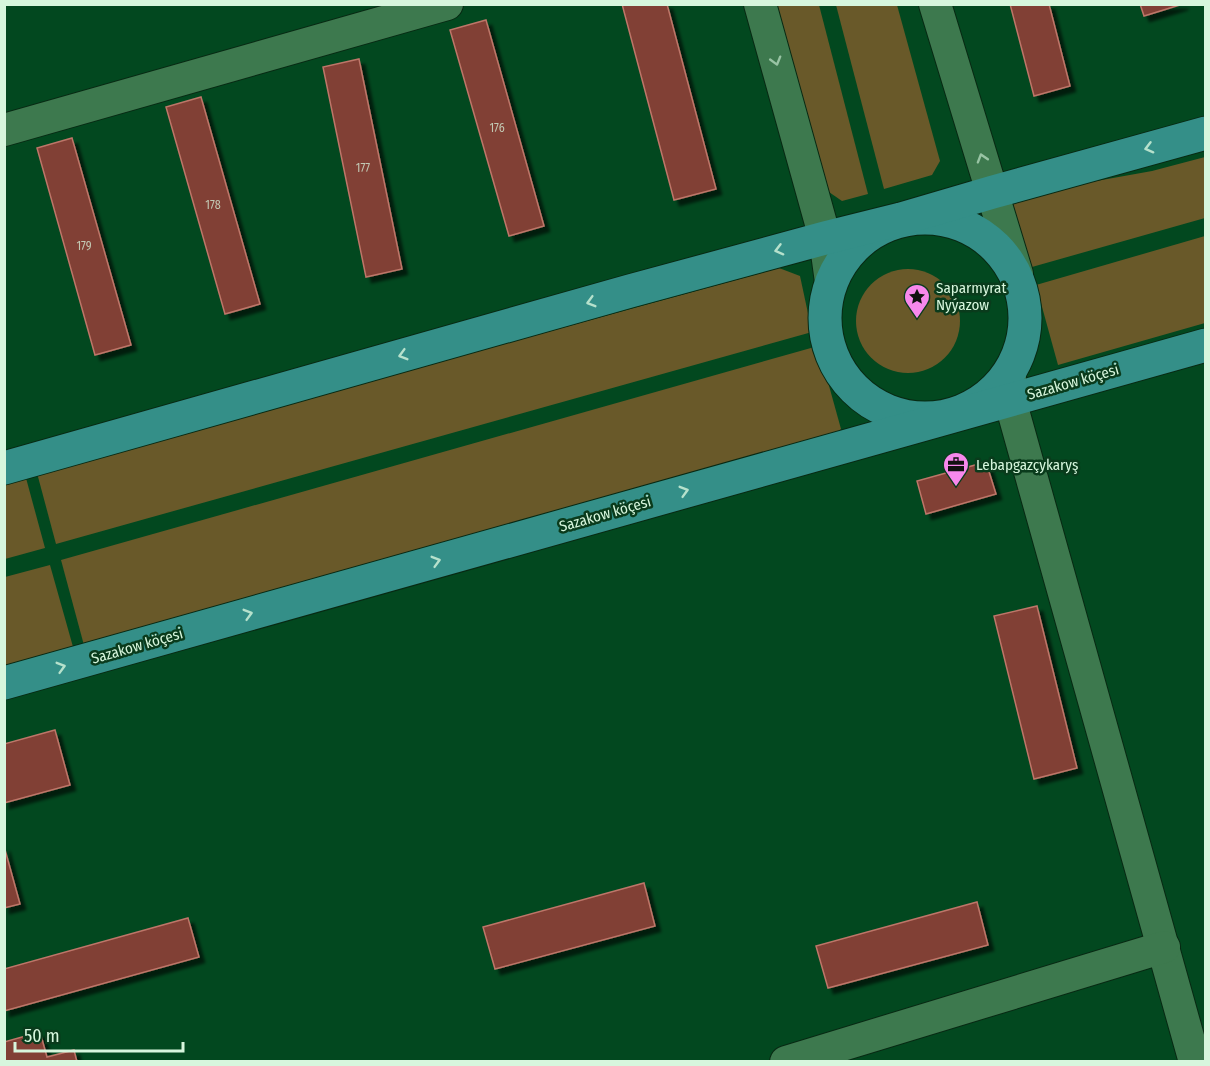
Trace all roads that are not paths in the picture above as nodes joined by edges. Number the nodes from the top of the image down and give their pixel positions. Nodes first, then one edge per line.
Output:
1 (447, 4) edge
2 (760, 4) edge
3 (935, 4) edge
4 (4, 130) edge
5 (1206, 133) edge
6 (993, 192) junction
7 (901, 219) junction
8 (825, 238) junction
9 (1017, 274) junction
10 (831, 282) junction
11 (1206, 345) edge
12 (1010, 387) junction
13 (956, 415) junction
14 (4, 468) edge
15 (4, 683) edge
16 (1164, 947) junction
17 (786, 1062) edge
18 (1196, 1062) edge

1 - 4 street
2 -> 8 street
6 -> 3 street
5 -> 6 main road
6 - 7 main road
6 - 9 street
7 - 8 main road
7 - 9 main road
7 - 10 main road
8 - 10 street
8 -> 14 main road
9 - 12 main road
10 - 13 main road
11 - 12 main road, Sazakow köçesi
12 - 13 main road, Sazakow köçesi
12 - 16 street
15 -> 13 main road, Sazakow köçesi
16 - 17 street
16 - 18 street

